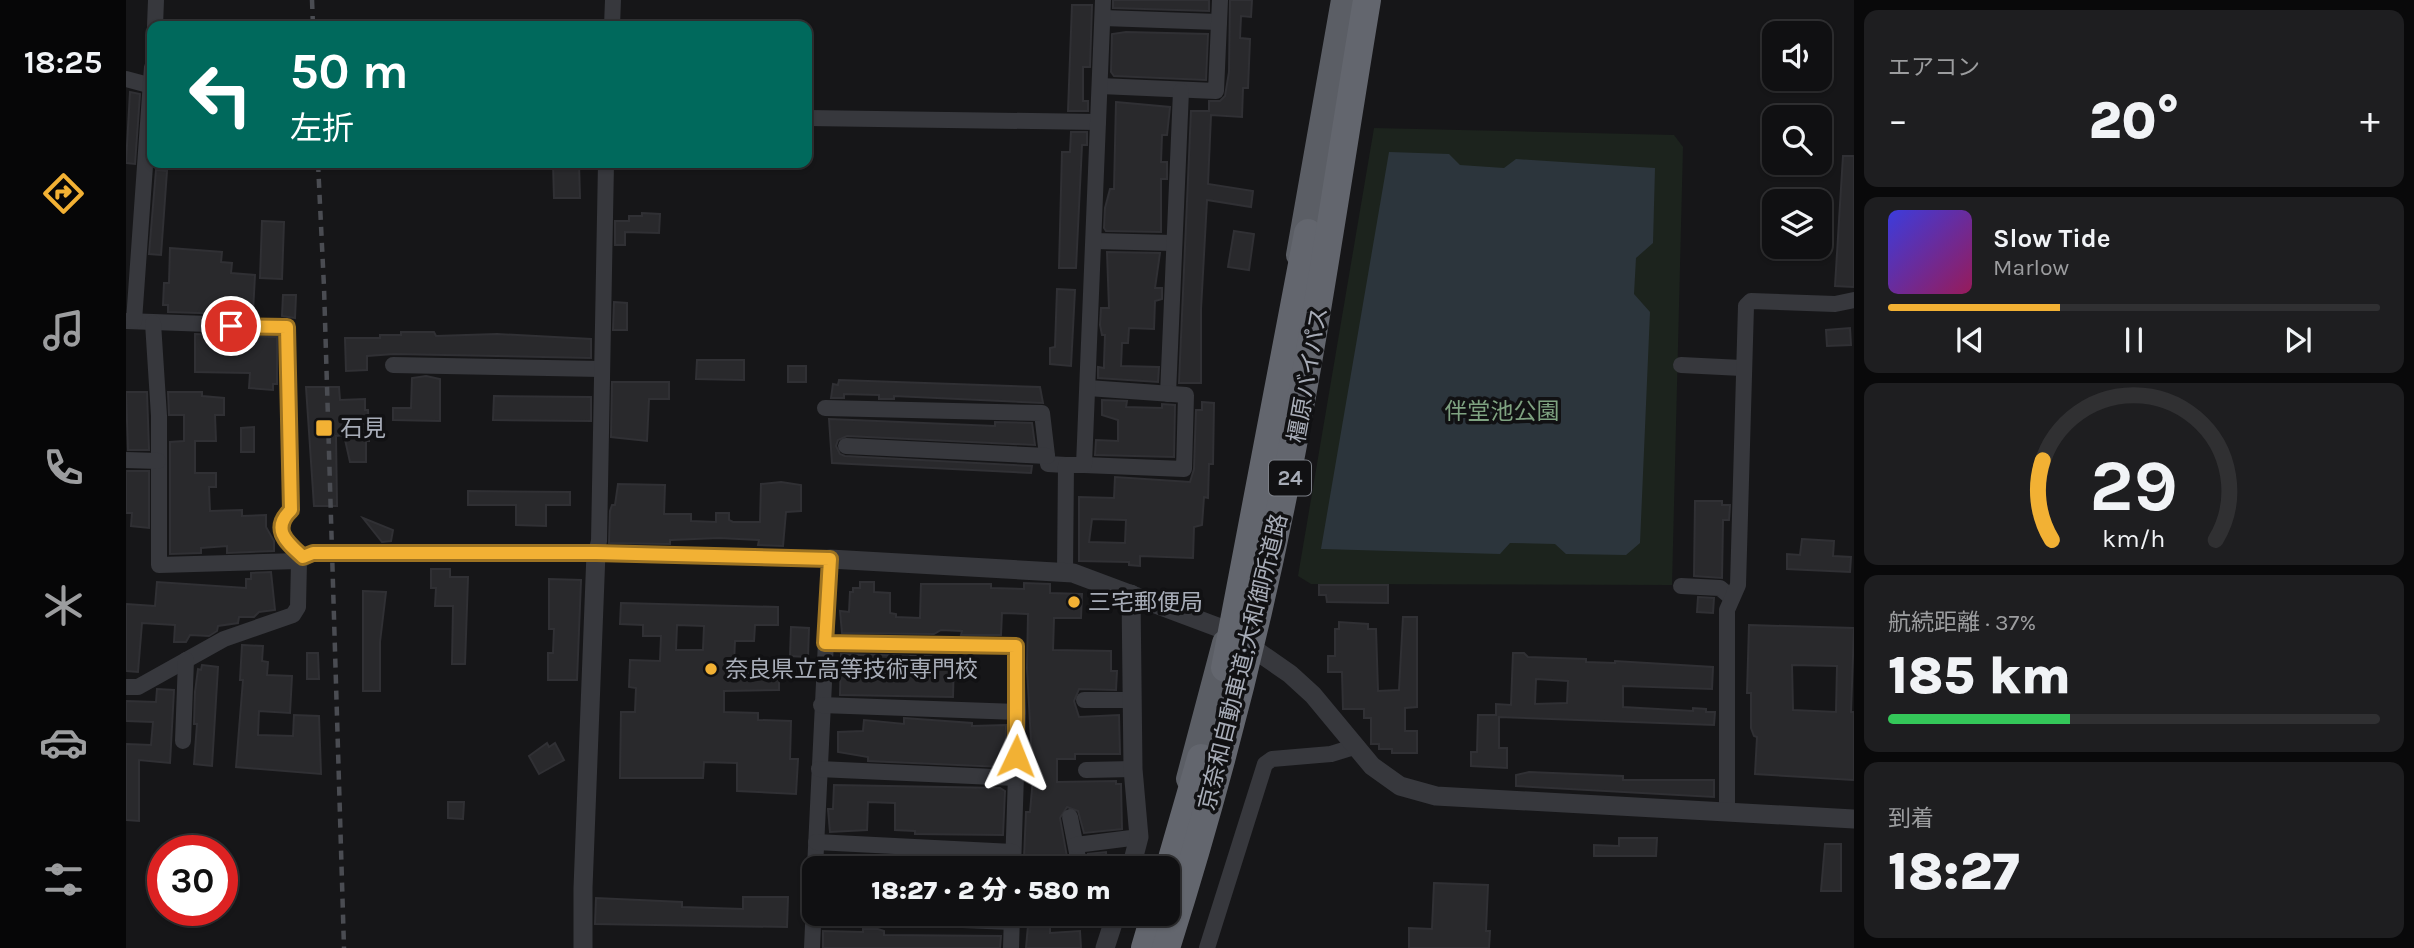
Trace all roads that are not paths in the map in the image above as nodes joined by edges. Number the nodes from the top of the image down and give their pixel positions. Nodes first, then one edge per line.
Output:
1 (156, 0) edge
2 (613, 0) edge
3 (1103, 0) edge
4 (1220, 0) edge
5 (1346, 0) edge
6 (1367, 0) edge
7 (1373, 0) edge
8 (1103, 18) junction
9 (155, 21) edge
10 (612, 21) edge
11 (1219, 22) junction
12 (126, 79) edge
13 (147, 85) edge
14 (1100, 86) junction
15 (1181, 90) junction
16 (812, 118) edge
17 (1098, 122) junction
18 (147, 139) edge
19 (606, 168) edge
20 (1094, 241) junction
21 (1173, 243) junction
22 (1854, 300) edge
23 (130, 321) edge
24 (153, 323) junction
25 (393, 365) dead end
26 (1681, 365) dead end
27 (1742, 368) junction
28 (600, 369) junction
29 (1088, 388) junction
30 (1168, 394) junction
31 (825, 408) dead end
32 (846, 446) dead end
33 (1047, 456) junction
34 (126, 460) edge
35 (158, 461) junction
36 (1066, 465) junction
37 (1084, 465) junction
38 (596, 553) junction
39 (301, 559) junction
40 (830, 559) junction
41 (1065, 572) junction
42 (1681, 586) dead end
43 (1131, 594) junction
44 (1732, 598) junction
45 (1228, 631) junction
46 (825, 643) junction
47 (1254, 650) junction
48 (186, 660) junction
49 (126, 687) edge
50 (1132, 699) junction
51 (1084, 700) dead end
52 (821, 705) junction
53 (1018, 712) junction
54 (183, 741) dead end
55 (1357, 746) junction
56 (819, 769) junction
57 (1133, 769) junction
58 (1086, 770) dead end
59 (1016, 778) junction
60 (1727, 811) junction
61 (1070, 817) dead end
62 (1854, 819) edge
63 (1139, 837) junction
64 (816, 842) junction
65 (1076, 845) junction
66 (815, 856) edge
67 (969, 856) edge
68 (1013, 856) edge
69 (1078, 856) edge
70 (1134, 856) edge
71 (1168, 856) edge
72 (1173, 856) edge
73 (813, 926) edge
74 (1012, 926) edge
75 (1112, 926) edge
76 (1149, 926) edge
77 (583, 948) edge
78 (812, 948) edge
79 (1011, 948) edge
80 (1105, 948) edge
81 (1142, 948) edge
82 (1168, 948) edge
83 (1207, 948) edge

1 - 9 street
2 - 10 street
3 - 8 street
4 - 11 street
5 - 45 highway, 橿原バイパス / 24
5 - 72 highway, 京奈和自動車道;大和御所道路
6 - 82 highway, 京奈和自動車道;大和御所道路
7 - 47 highway, 橿原バイパス / 24
8 - 11 street
8 - 14 street
11 - 15 street
12 - 13 street
14 - 15 street
14 - 17 street
15 - 21 street
16 - 17 street
17 - 20 street
18 - 23 street
19 - 28 street
20 - 21 street
20 - 29 street
21 - 30 street
22 - 27 street
23 - 24 street
24 - 35 street
24 - 39 street
25 - 28 street
26 - 27 street
27 - 44 street
28 - 38 street
29 - 30 street
29 - 37 street
30 - 37 street
31 - 33 street
32 - 33 street
33 - 36 street
34 - 35 street
35 - 39 street
36 - 37 street
36 - 41 street
38 - 39 street
38 - 40 street
38 - 77 street
39 - 48 street
40 - 41 street
40 - 46 street
41 - 43 street
42 - 44 street
43 - 45 street
43 - 50 street
44 - 60 street
45 - 47 street
45 - 71 highway, 橿原バイパス / 24
46 - 52 street
46 - 53 street
47 - 55 street
47 - 82 highway, 橿原バイパス / 24
48 - 49 street
48 - 54 street
50 - 51 street
50 - 57 street
52 - 53 street
52 - 56 street
53 - 59 street
55 - 60 street
55 - 83 street
56 - 59 street
56 - 64 street
57 - 58 street
57 - 63 street
59 - 68 street
60 - 62 street
61 - 65 street
63 - 65 street
63 - 70 street
64 - 66 street
64 - 67 street
65 - 69 street
73 - 78 street
74 - 79 street
75 - 80 street
76 - 81 highway

